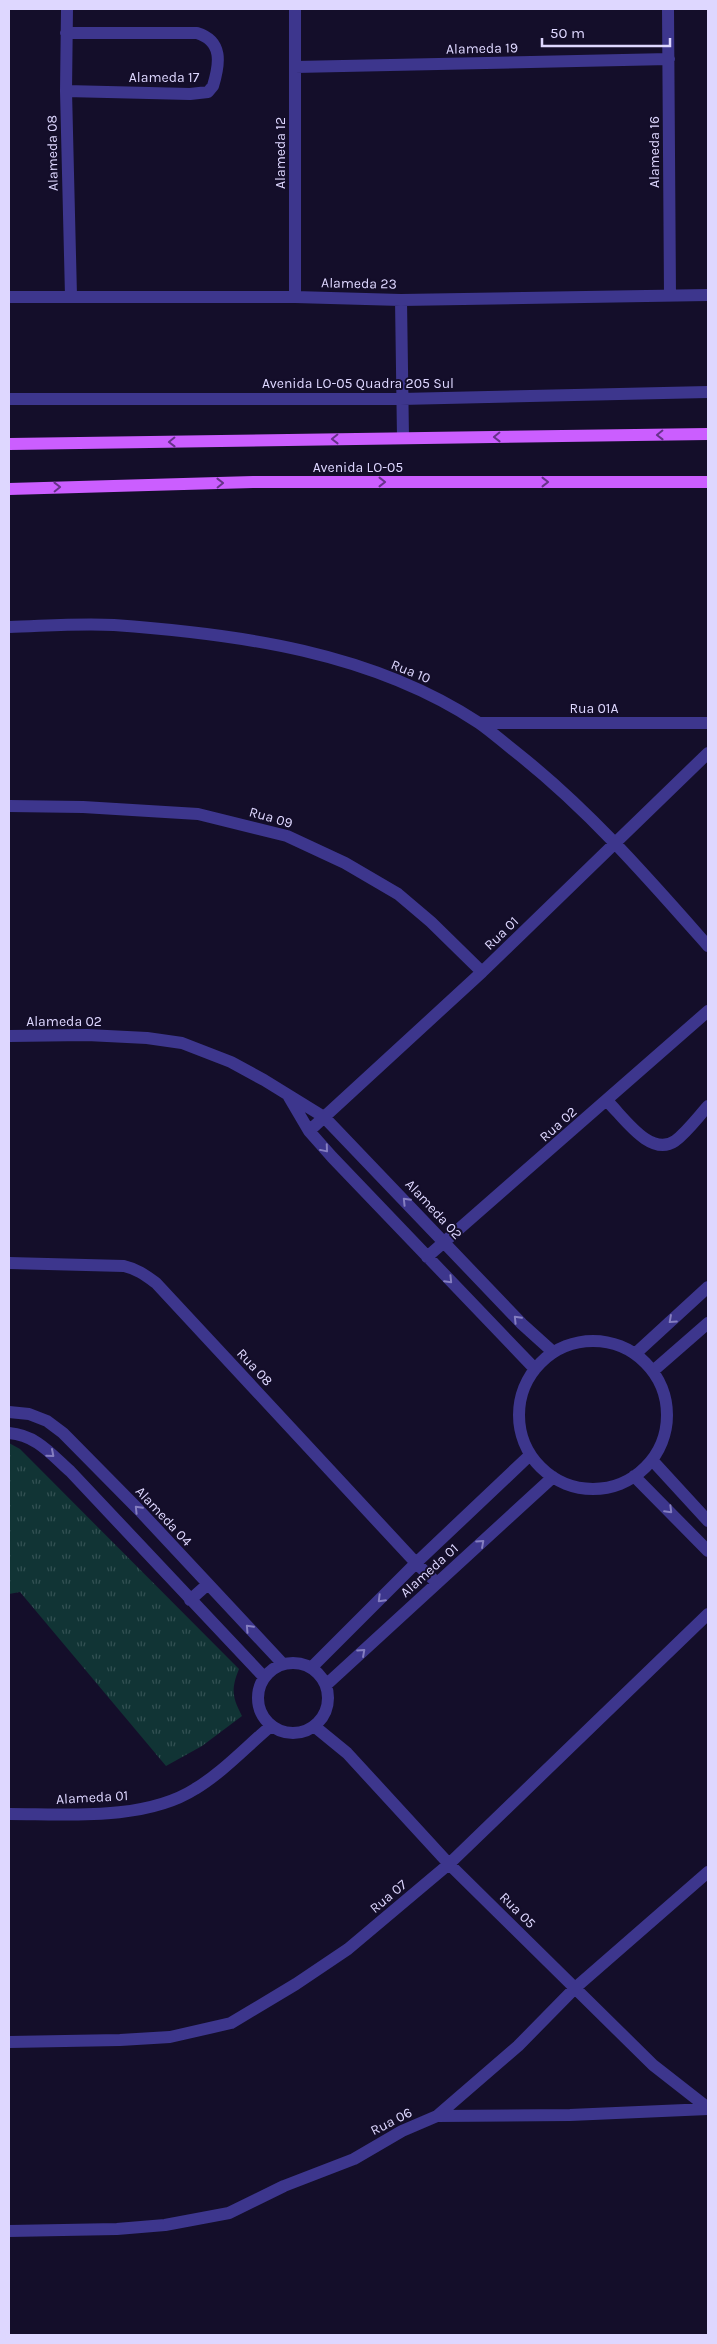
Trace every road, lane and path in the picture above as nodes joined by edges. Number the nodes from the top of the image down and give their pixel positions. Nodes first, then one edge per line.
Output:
1 (67, 9) edge
2 (295, 9) edge
3 (668, 9) edge
4 (66, 33) junction
5 (669, 59) junction
6 (295, 67) junction
7 (66, 91) junction
8 (708, 295) edge
9 (71, 296) junction
10 (670, 296) junction
11 (9, 297) edge
12 (294, 297) junction
13 (401, 300) junction
14 (708, 392) edge
15 (9, 398) edge
16 (401, 399) junction
17 (708, 434) edge
18 (403, 438) junction
19 (9, 444) edge
20 (708, 482) edge
21 (9, 489) edge
22 (9, 627) edge
23 (480, 723) junction
24 (708, 723) edge
25 (708, 753) edge
26 (9, 806) edge
27 (616, 843) junction
28 (708, 946) edge
29 (482, 972) junction
30 (708, 1010) edge
31 (9, 1036) edge
32 (287, 1095) junction
33 (607, 1101) junction
34 (708, 1106) edge
35 (324, 1117) junction
36 (309, 1131) junction
37 (444, 1242) junction
38 (427, 1258) junction
39 (9, 1263) edge
40 (708, 1288) edge
41 (708, 1323) edge
42 (553, 1352) junction
43 (635, 1354) junction
44 (535, 1369) junction
45 (653, 1371) junction
46 (9, 1412) edge
47 (9, 1433) edge
48 (529, 1456) junction
49 (652, 1460) junction
50 (634, 1476) junction
51 (553, 1477) junction
52 (708, 1521) edge
53 (708, 1551) edge
54 (416, 1563) junction
55 (189, 1564) junction
56 (172, 1581) junction
57 (437, 1583) junction
58 (208, 1584) junction
59 (190, 1600) junction
60 (708, 1614) edge
61 (282, 1664) junction
62 (311, 1668) junction
63 (264, 1677) junction
64 (326, 1685) junction
65 (271, 1726) junction
66 (314, 1726) junction
67 (9, 1814) edge
68 (449, 1864) junction
69 (708, 1872) edge
70 (575, 1988) junction
71 (9, 2042) edge
72 (708, 2109) edge
73 (437, 2116) junction
74 (9, 2231) edge

1 - 4 street, Alameda 08
2 - 6 street, Alameda 12
3 - 5 street, Alameda 16
4 - 7 street, Alameda 08
4 - 7 street, Alameda 17
5 - 6 street, Alameda 19
5 - 10 street, Alameda 16
6 - 12 street, Alameda 12
7 - 9 street, Alameda 08
8 - 10 street, Alameda 23
9 - 11 street, Alameda 23
9 - 12 street, Alameda 23
10 - 13 street, Alameda 23
12 - 13 street, Alameda 23
13 - 16 street
14 - 16 street, Avenida LO-05 Quadra 205 Sul
15 - 16 street, Avenida LO-05 Quadra 205 Sul
16 - 18 street
17 -> 18 main road, Avenida LO-05
18 -> 19 main road, Avenida LO-05
21 -> 20 main road, Avenida LO-05
22 - 23 street, Rua 10
23 - 24 street, Rua 01A
23 - 27 street, Rua 10
25 - 27 street, Rua 01
26 - 29 street, Rua 09
27 - 28 street, Rua 10
27 - 29 street, Rua 01
29 - 35 street, Rua 01
30 - 33 street, Rua 02
31 - 32 street, Alameda 02
32 - 35 street, Alameda 02
32 - 36 street, Alameda 02
33 - 34 street
33 - 37 street, Rua 02
35 - 36 street, Rua 01
37 -> 35 street, Alameda 02
36 -> 38 street, Alameda 02
37 - 38 street, Rua 02
42 -> 37 street, Alameda 02
38 -> 44 street, Alameda 02
39 - 54 street, Rua 08
40 -> 43 street
41 - 45 street
42 - 43 street
42 - 44 street
43 - 45 street
44 - 48 street
45 - 49 street
55 -> 46 street, Alameda 04
47 -> 56 street
48 - 51 street
48 - 54 street, Alameda 01
49 - 50 street
49 - 52 street
50 - 51 street
50 -> 53 street
57 -> 51 street, Alameda 01
54 - 57 street, Rua 08
54 -> 62 street, Alameda 01
55 - 56 street
55 - 58 street, Alameda 04
56 - 59 street
64 -> 57 street, Alameda 01
58 - 59 street
61 -> 58 street, Alameda 04
59 - 63 street
60 - 68 street, Rua 07
61 - 62 street
61 - 63 street
62 - 64 street
63 - 65 street
64 - 66 street
65 - 66 street
65 - 67 street, Alameda 01
66 - 68 street, Rua 05
68 - 70 street, Rua 05
68 - 71 street, Rua 07
69 - 70 street, Rua 06
70 - 72 street, Rua 05
70 - 73 street, Rua 06
72 - 73 street
73 - 74 street, Rua 06

